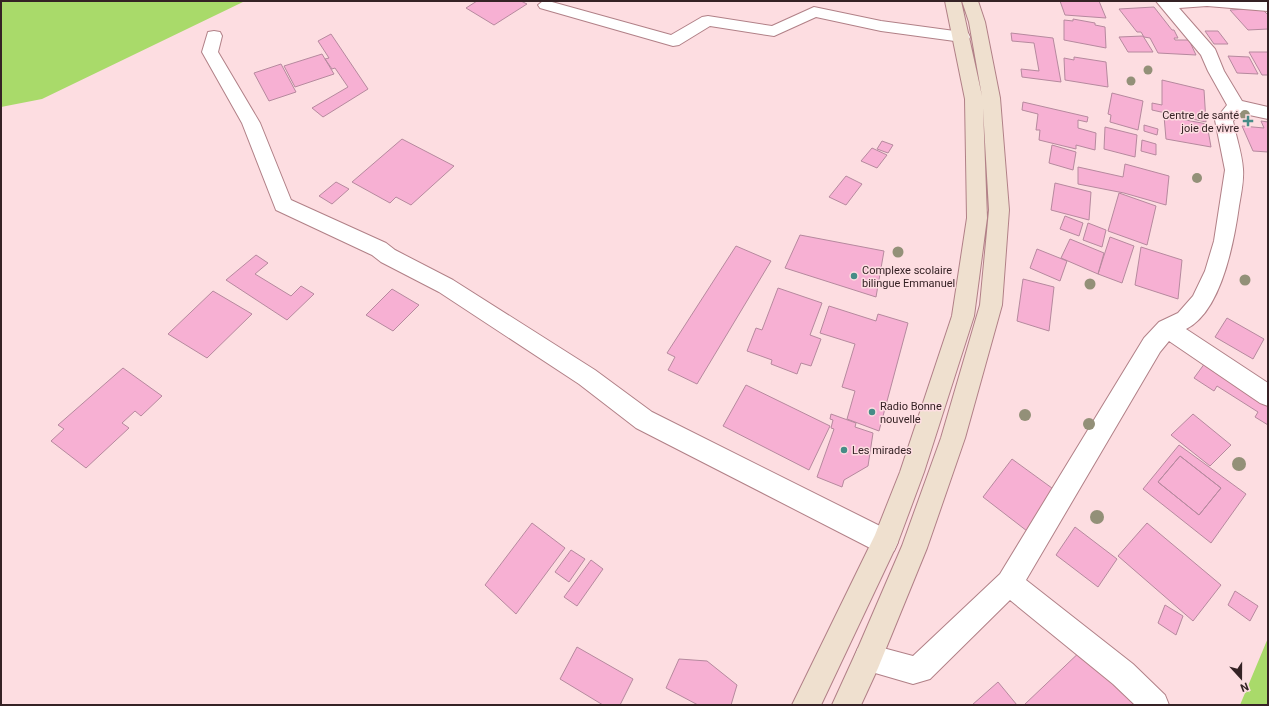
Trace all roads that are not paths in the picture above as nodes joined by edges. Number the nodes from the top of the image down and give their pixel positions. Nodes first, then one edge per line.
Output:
1 (953, 1) edge
2 (970, 1) edge
3 (1166, 3) edge
4 (546, 5) dead end
5 (1268, 6) edge
6 (214, 36) dead end
7 (962, 37) junction
8 (1236, 106) junction
9 (1268, 113) edge
10 (1167, 328) junction
11 (1268, 396) edge
12 (885, 542) junction
13 (1009, 583) junction
14 (868, 658) junction
15 (806, 705) edge
16 (846, 705) edge
17 (1155, 705) edge

1 - 7 main road
2 - 14 main road
3 - 5 street
3 - 8 street
4 - 7 street
6 - 12 street
7 - 12 main road
8 - 9 street
8 - 10 street
10 - 11 street
10 - 13 street
12 - 15 main road
13 - 14 street
13 - 17 street
14 - 16 main road

